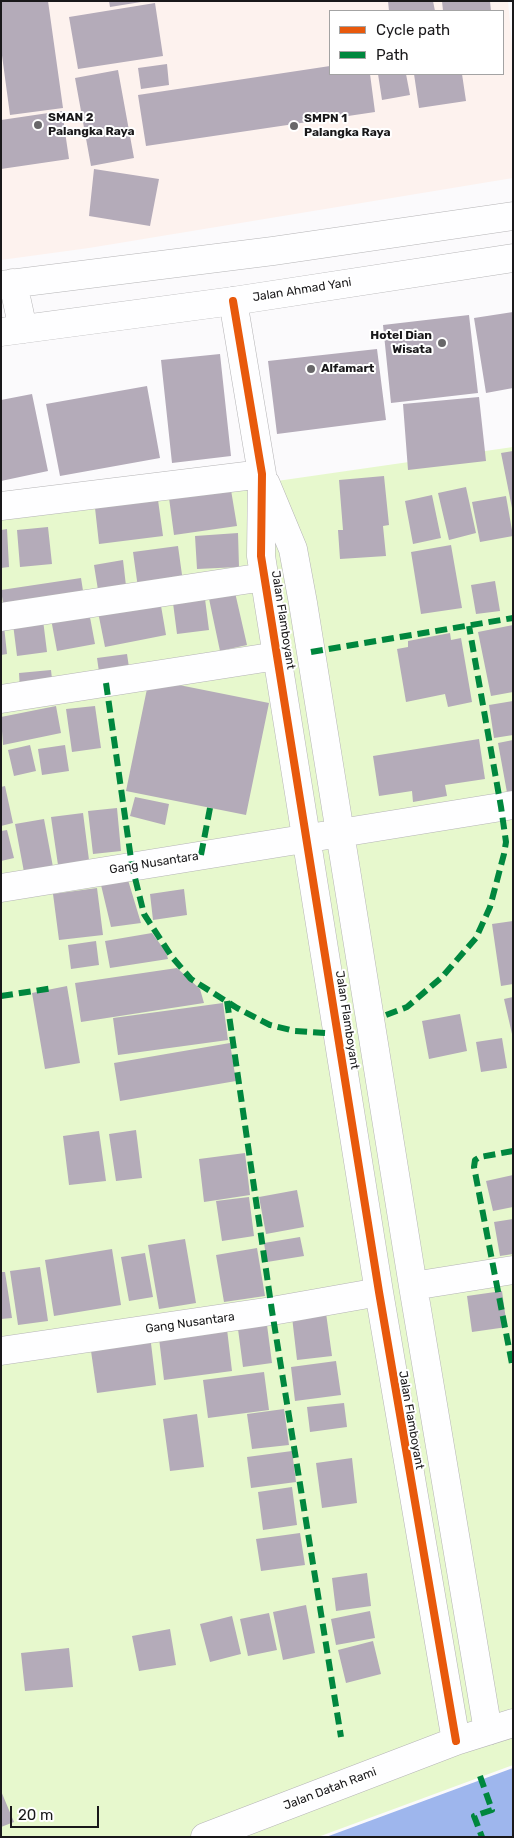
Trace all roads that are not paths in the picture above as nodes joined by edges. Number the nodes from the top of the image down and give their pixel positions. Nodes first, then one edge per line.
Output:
1 (513, 216) edge
2 (513, 258) edge
3 (7, 284) edge
4 (233, 300) junction
5 (12, 331) edge
6 (262, 474) junction
7 (1, 506) edge
8 (264, 576) junction
9 (303, 603) junction
10 (269, 609) junction
11 (1, 617) edge
12 (278, 656) junction
13 (1, 699) edge
14 (513, 805) edge
15 (340, 832) junction
16 (301, 838) junction
17 (1, 888) edge
18 (383, 1104) junction
19 (350, 1110) junction
20 (513, 1270) edge
21 (413, 1286) junction
22 (379, 1292) junction
23 (1, 1350) edge
24 (454, 1528) junction
25 (419, 1534) junction
26 (500, 1727) edge
27 (456, 1742) junction
28 (205, 1837) edge

1 - 3 street
2 - 4 street, Jalan Ahmad Yani
3 - 5 street
4 - 5 street, Jalan Ahmad Yani
4 - 6 street, Jalan Flamboyant
6 - 7 street
6 - 8 street, Jalan Flamboyant
6 - 9 street, Jalan Flamboyant
8 - 10 street, Jalan Flamboyant
8 - 11 street
9 - 10 street
9 - 15 street, Jalan Flamboyant
10 - 12 street, Jalan Flamboyant
12 - 13 street
12 - 16 street, Jalan Flamboyant
14 - 15 street
15 - 16 street, Gang Nusantara
15 - 18 street, Jalan Flamboyant
16 - 17 street, Gang Nusantara
16 - 19 street, Jalan Flamboyant
18 - 19 street
18 - 21 street, Jalan Flamboyant
19 - 22 street, Jalan Flamboyant
20 - 21 street
21 - 24 street, Jalan Flamboyant
22 - 23 street, Gang Nusantara
22 - 25 street, Jalan Flamboyant
24 - 25 street
24 - 26 street, Jalan Flamboyant
25 - 27 street, Jalan Flamboyant
26 - 27 street, Jalan Flamboyant
27 - 28 street, Jalan Datah Rami

